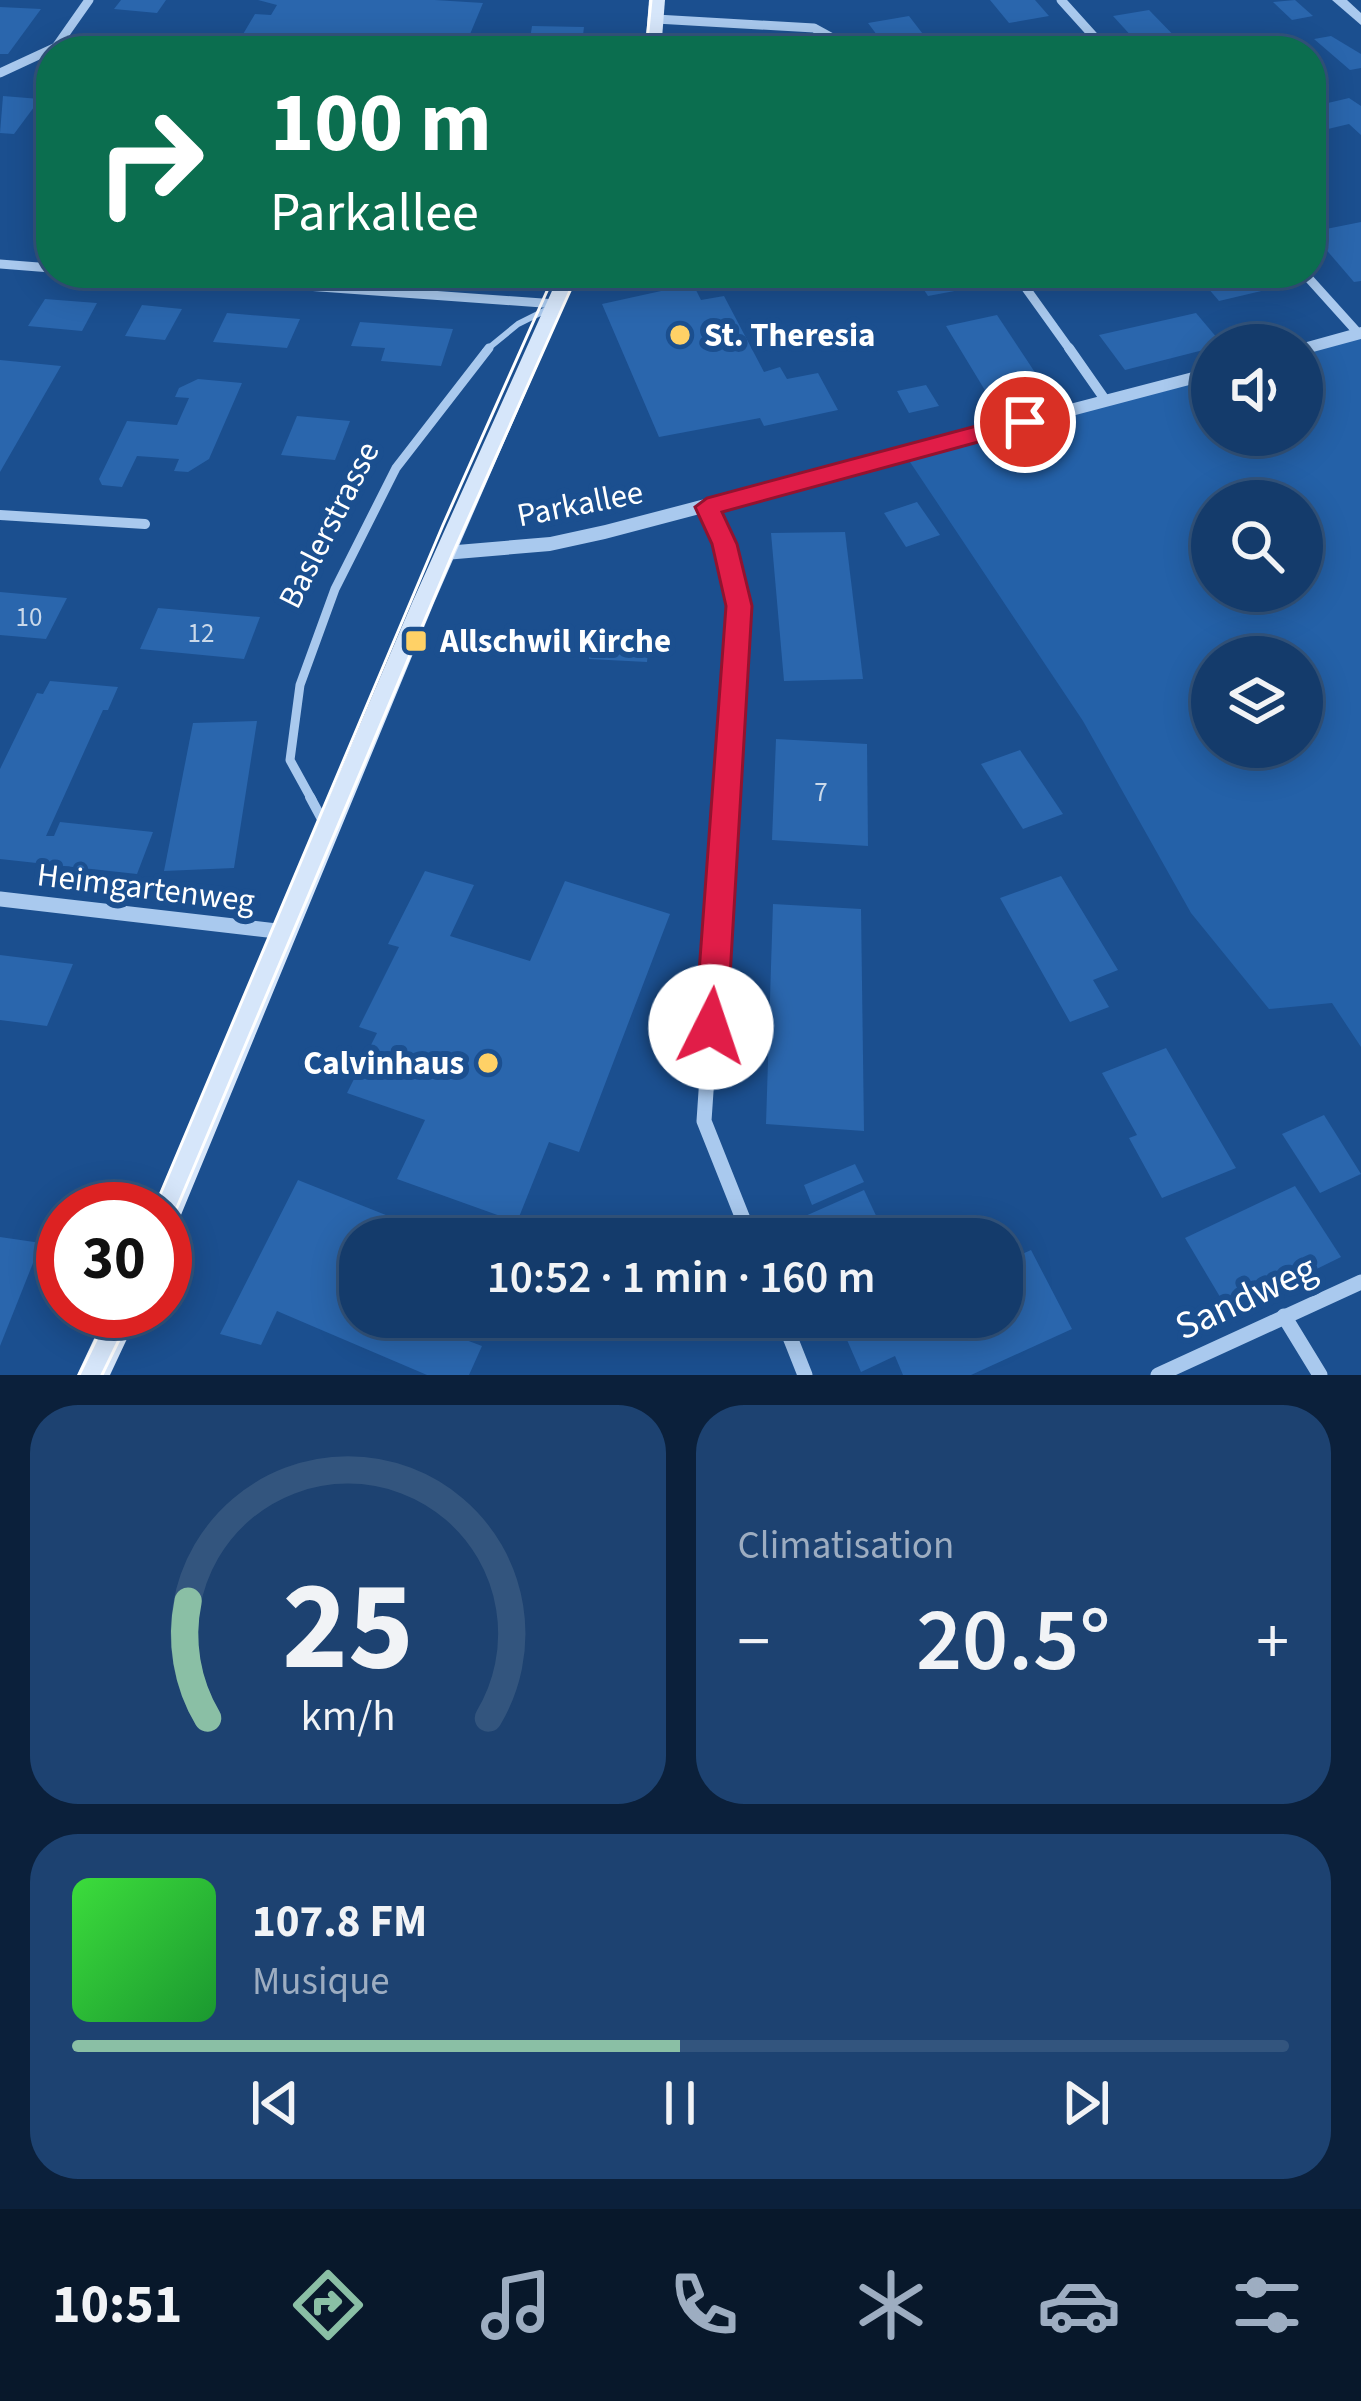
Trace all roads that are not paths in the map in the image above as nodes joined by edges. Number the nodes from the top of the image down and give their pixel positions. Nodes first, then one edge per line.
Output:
1 (89, 0) edge
2 (657, 0) edge
3 (1061, 0) edge
4 (1339, 0) edge
5 (656, 19) junction
6 (1361, 20) edge
7 (64, 36) edge
8 (654, 36) edge
9 (829, 36) edge
10 (1093, 36) edge
11 (36, 57) edge
12 (0, 74) edge
13 (0, 264) edge
14 (36, 267) edge
15 (366, 288) edge
16 (563, 288) edge
17 (1027, 288) edge
18 (1318, 288) edge
19 (556, 304) junction
20 (1359, 333) edge
21 (1323, 343) edge
22 (1191, 378) edge
23 (1106, 400) junction
24 (707, 507) junction
25 (0, 515) edge
26 (145, 524) dead end
27 (445, 553) junction
28 (326, 833) junction
29 (0, 898) edge
30 (286, 932) junction
31 (179, 1182) edge
32 (743, 1218) edge
33 (1361, 1282) edge
34 (1284, 1316) junction
35 (111, 1338) edge
36 (790, 1338) edge
37 (93, 1375) edge
38 (805, 1375) edge
39 (1158, 1375) edge
40 (1320, 1375) edge

1 - 7 street
2 - 5 main road
3 - 10 street
4 - 6 street
5 - 8 main road
5 - 9 street
11 - 12 street
13 - 14 street
15 - 19 street
16 - 19 main road
17 - 23 street
18 - 20 street
19 - 27 main road
19 - 28 lane, Baslerstrasse
20 - 21 street
22 - 23 street, Parkallee
23 - 24 street, Parkallee
24 - 27 street, Parkallee
24 - 32 street
25 - 26 street
27 - 28 main road
28 - 30 main road
29 - 30 street, Heimgartenweg
30 - 31 main road
33 - 34 street, Sandweg
34 - 39 street, Sandweg
34 - 40 street
35 - 37 main road
36 - 38 street

